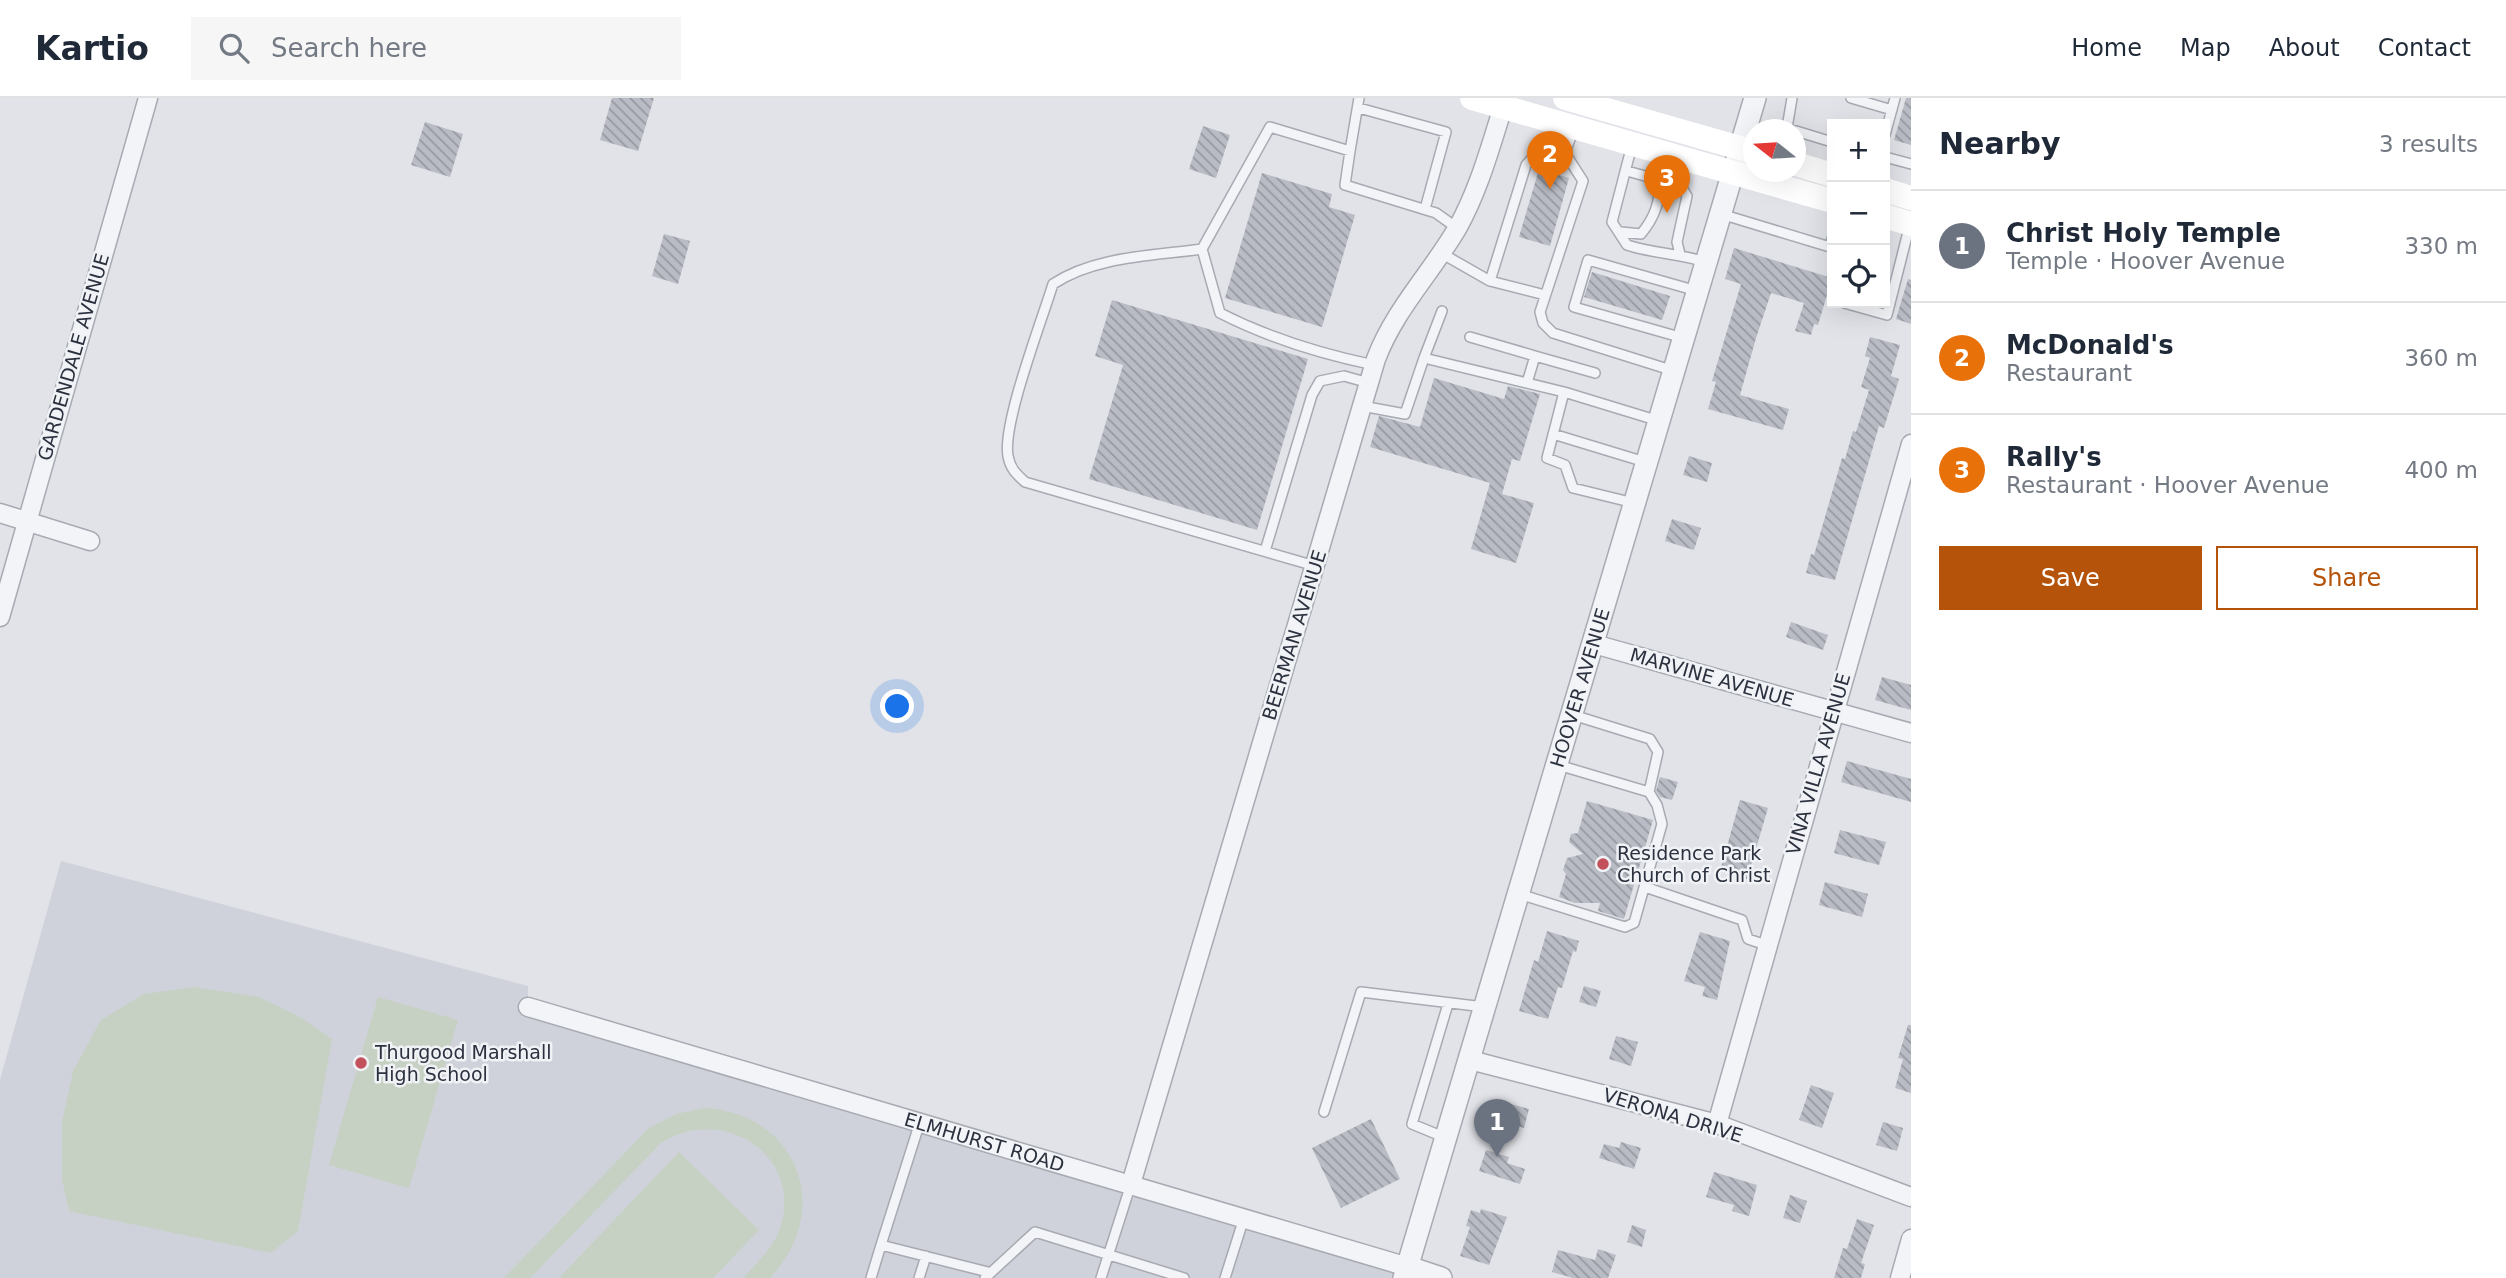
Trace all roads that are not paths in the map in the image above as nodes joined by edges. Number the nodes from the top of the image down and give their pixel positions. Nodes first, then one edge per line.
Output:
1 (148, 98) edge
2 (1359, 98) edge
3 (1472, 98) edge
4 (1565, 98) edge
5 (1755, 98) edge
6 (1792, 98) edge
7 (1851, 98) edge
8 (1895, 98) edge
9 (1503, 107) junction
10 (1359, 108) junction
11 (1892, 110) junction
12 (1752, 119) edge
13 (1788, 119) edge
14 (1889, 119) edge
15 (1574, 127) junction
16 (1806, 134) edge
17 (1827, 140) edge
18 (1632, 144) junction
19 (1743, 149) edge
20 (1350, 152) junction
21 (1565, 153) junction
22 (1743, 156) edge
23 (1890, 158) edge
24 (1911, 164) edge
25 (1806, 167) edge
26 (1627, 171) junction
27 (1731, 172) junction
28 (1827, 173) edge
29 (1660, 180) junction
30 (1890, 192) edge
31 (1911, 198) edge
32 (1827, 200) edge
33 (1424, 209) junction
34 (1719, 214) junction
35 (1890, 218) edge
36 (1911, 224) edge
37 (1457, 228) junction
38 (1621, 232) junction
39 (1830, 245) edge
40 (1202, 249) junction
41 (1441, 253) junction
42 (1680, 254) junction
43 (1705, 262) junction
44 (1490, 281) junction
45 (1697, 291) junction
46 (1545, 295) junction
47 (1890, 304) edge
48 (1862, 308) edge
49 (1889, 308) edge
50 (1442, 311) dead end
51 (1470, 337) dead end
52 (1683, 338) junction
53 (1535, 356) junction
54 (1423, 358) junction
55 (1374, 365) junction
56 (1674, 371) junction
57 (1595, 373) dead end
58 (1369, 383) junction
59 (1527, 383) junction
60 (1564, 392) junction
61 (1362, 406) junction
62 (1659, 421) junction
63 (1553, 434) junction
64 (1911, 444) edge
65 (1647, 463) junction
66 (1635, 504) junction
67 (0, 513) edge
68 (26, 521) junction
69 (90, 541) dead end
70 (1265, 551) junction
71 (1315, 566) junction
72 (0, 617) edge
73 (1594, 644) junction
74 (1833, 710) junction
75 (1573, 715) junction
76 (1911, 733) edge
77 (1558, 765) junction
78 (1649, 792) junction
79 (1645, 887) junction
80 (1519, 894) junction
81 (1766, 945) junction
82 (1448, 1004) junction
83 (528, 1007) dead end
84 (1485, 1007) junction
85 (1469, 1060) junction
86 (1324, 1112) dead end
87 (920, 1122) junction
88 (1717, 1124) junction
89 (1446, 1138) junction
90 (1131, 1184) junction
91 (1911, 1197) edge
92 (1244, 1218) junction
93 (1911, 1239) edge
94 (881, 1245) junction
95 (1108, 1254) junction
96 (926, 1256) junction
97 (1406, 1272) edge
98 (986, 1275) edge
99 (871, 1278) edge
100 (919, 1278) edge
101 (1101, 1278) edge
102 (1184, 1278) edge
103 (1225, 1278) edge
104 (1441, 1278) edge
105 (1899, 1278) edge

1 - 68 street, GARDENDALE AVENUE
2 - 10 lane
3 - 9 main road
4 - 19 main road
5 - 12 street, HOOVER AVENUE
6 - 13 lane
7 - 11 lane
8 - 11 lane
9 - 15 main road
9 - 37 street, BEERMAN AVENUE
10 - 20 lane
10 - 33 lane
11 - 14 lane
15 - 18 main road
15 - 21 lane
16 - 17 lane
18 - 26 lane
18 - 27 main road
20 - 33 lane
20 - 40 lane
21 - 44 lane
21 - 46 lane
22 - 27 street, HOOVER AVENUE
23 - 24 lane
25 - 28 main road
26 - 29 lane
26 - 38 lane
27 - 32 main road
27 - 34 street, HOOVER AVENUE
29 - 38 lane
29 - 42 lane
30 - 31 main road
33 - 37 lane
34 - 39 lane
34 - 43 street, HOOVER AVENUE
35 - 36 main road
36 - 47 lane
37 - 41 street, BEERMAN AVENUE
38 - 42 lane
40 - 55 lane
40 - 70 lane
41 - 44 lane
41 - 55 street, BEERMAN AVENUE
42 - 43 lane
43 - 45 street, HOOVER AVENUE
44 - 46 lane
45 - 52 street, HOOVER AVENUE
45 - 52 lane
46 - 56 lane
48 - 49 lane
50 - 54 lane
51 - 53 lane
52 - 56 street, HOOVER AVENUE
53 - 57 lane
53 - 59 lane
54 - 59 lane
54 - 61 lane
55 - 58 street, BEERMAN AVENUE
56 - 62 street, HOOVER AVENUE
58 - 61 street, BEERMAN AVENUE
58 - 70 lane
59 - 60 lane
60 - 62 lane
60 - 63 lane
61 - 71 street, BEERMAN AVENUE
62 - 65 street, HOOVER AVENUE
63 - 65 lane
63 - 66 lane
64 - 74 street, VINA VILLA AVENUE
65 - 66 street, HOOVER AVENUE
66 - 73 street, HOOVER AVENUE
67 - 68 street
68 - 69 street
68 - 72 street, GARDENDALE AVENUE
70 - 71 lane
71 - 90 street, BEERMAN AVENUE
73 - 74 street, MARVINE AVENUE
73 - 75 street, HOOVER AVENUE
74 - 76 street, MARVINE AVENUE
74 - 81 street, VINA VILLA AVENUE
75 - 77 street, HOOVER AVENUE
75 - 78 lane
77 - 78 lane
77 - 80 street, HOOVER AVENUE
78 - 79 lane
79 - 80 lane
79 - 81 lane
80 - 84 street, HOOVER AVENUE
81 - 88 street, VINA VILLA AVENUE
82 - 84 lane
82 - 86 lane
82 - 89 lane
83 - 87 street, ELMHURST ROAD
84 - 85 street, HOOVER AVENUE
85 - 88 street, VERONA DRIVE
85 - 89 street, HOOVER AVENUE
87 - 90 street, ELMHURST ROAD
87 - 94 lane
88 - 91 street, VERONA DRIVE
89 - 97 street, HOOVER AVENUE
90 - 92 street, ELMHURST ROAD
90 - 95 lane
92 - 97 street, ELMHURST ROAD
92 - 103 lane
93 - 105 street
94 - 96 lane
94 - 99 lane
95 - 98 lane
95 - 101 lane
95 - 102 lane
96 - 98 lane
96 - 100 lane
97 - 104 street, ELMHURST ROAD

